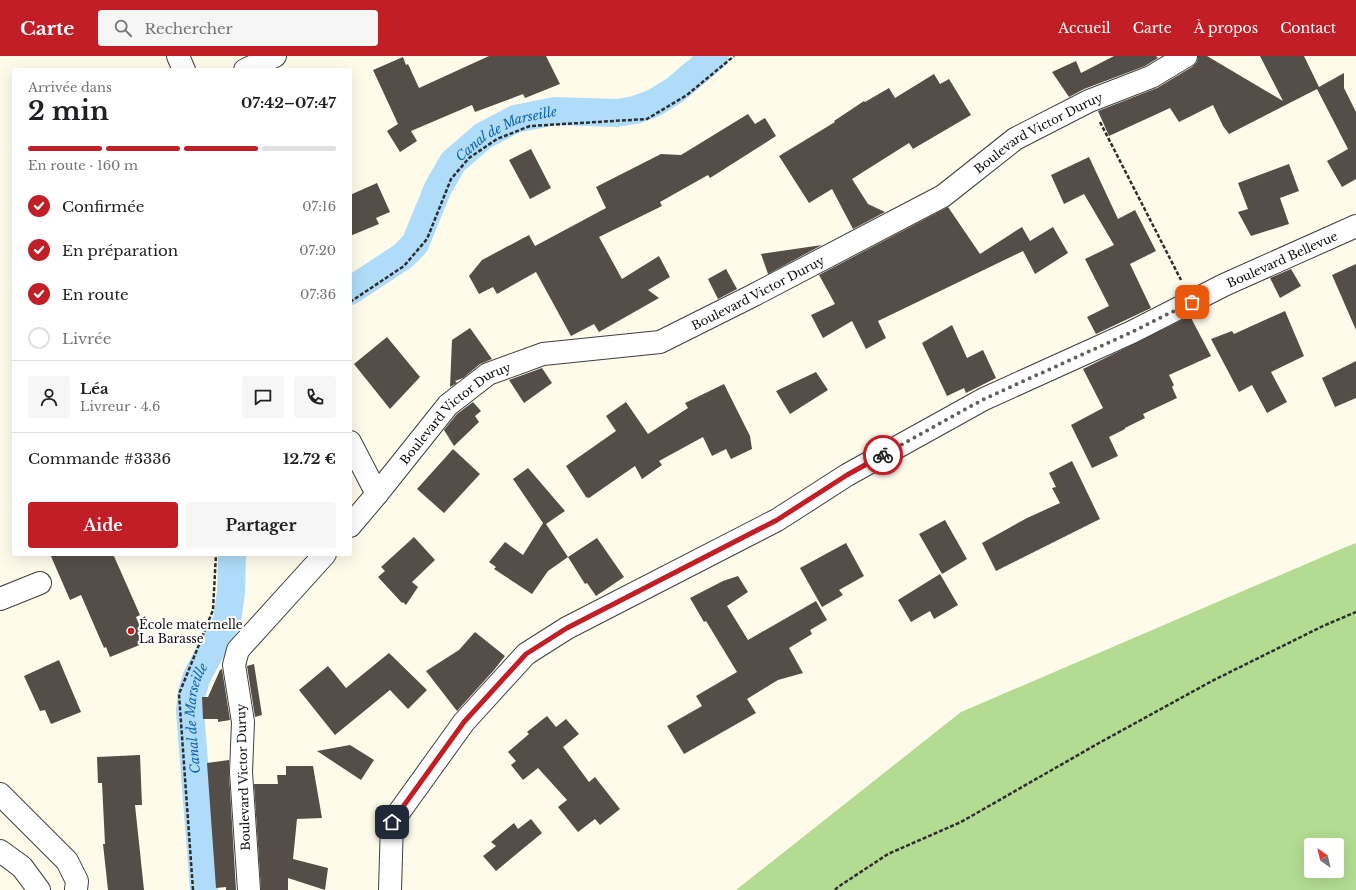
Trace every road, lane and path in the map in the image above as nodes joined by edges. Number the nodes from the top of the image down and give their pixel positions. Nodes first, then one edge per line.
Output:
1 (178, 56) edge
2 (275, 56) edge
3 (734, 56) edge
4 (1186, 56) edge
5 (183, 68) edge
6 (249, 68) edge
7 (1089, 101) junction
8 (1356, 226) edge
9 (352, 301) edge
10 (1192, 302) junction
11 (352, 446) edge
12 (377, 494) junction
13 (352, 524) edge
14 (216, 556) edge
15 (323, 556) edge
16 (40, 583) dead end
17 (0, 599) edge
18 (1356, 612) edge
19 (0, 794) edge
20 (0, 851) edge
21 (39, 890) edge
22 (76, 890) edge
23 (193, 890) edge
24 (249, 890) edge
25 (390, 890) edge
26 (835, 890) edge

1 - 5 street
2 - 6 street
3 - 9 path
4 - 7 street, Boulevard Victor Duruy
7 - 10 path
7 - 12 street, Boulevard Victor Duruy
8 - 10 street, Boulevard Bellevue
10 - 25 street, Boulevard Bellevue
11 - 12 street
12 - 13 street, Boulevard Victor Duruy
14 - 23 path
15 - 24 street, Boulevard Victor Duruy
16 - 17 street
18 - 26 path
19 - 22 street
20 - 21 street

